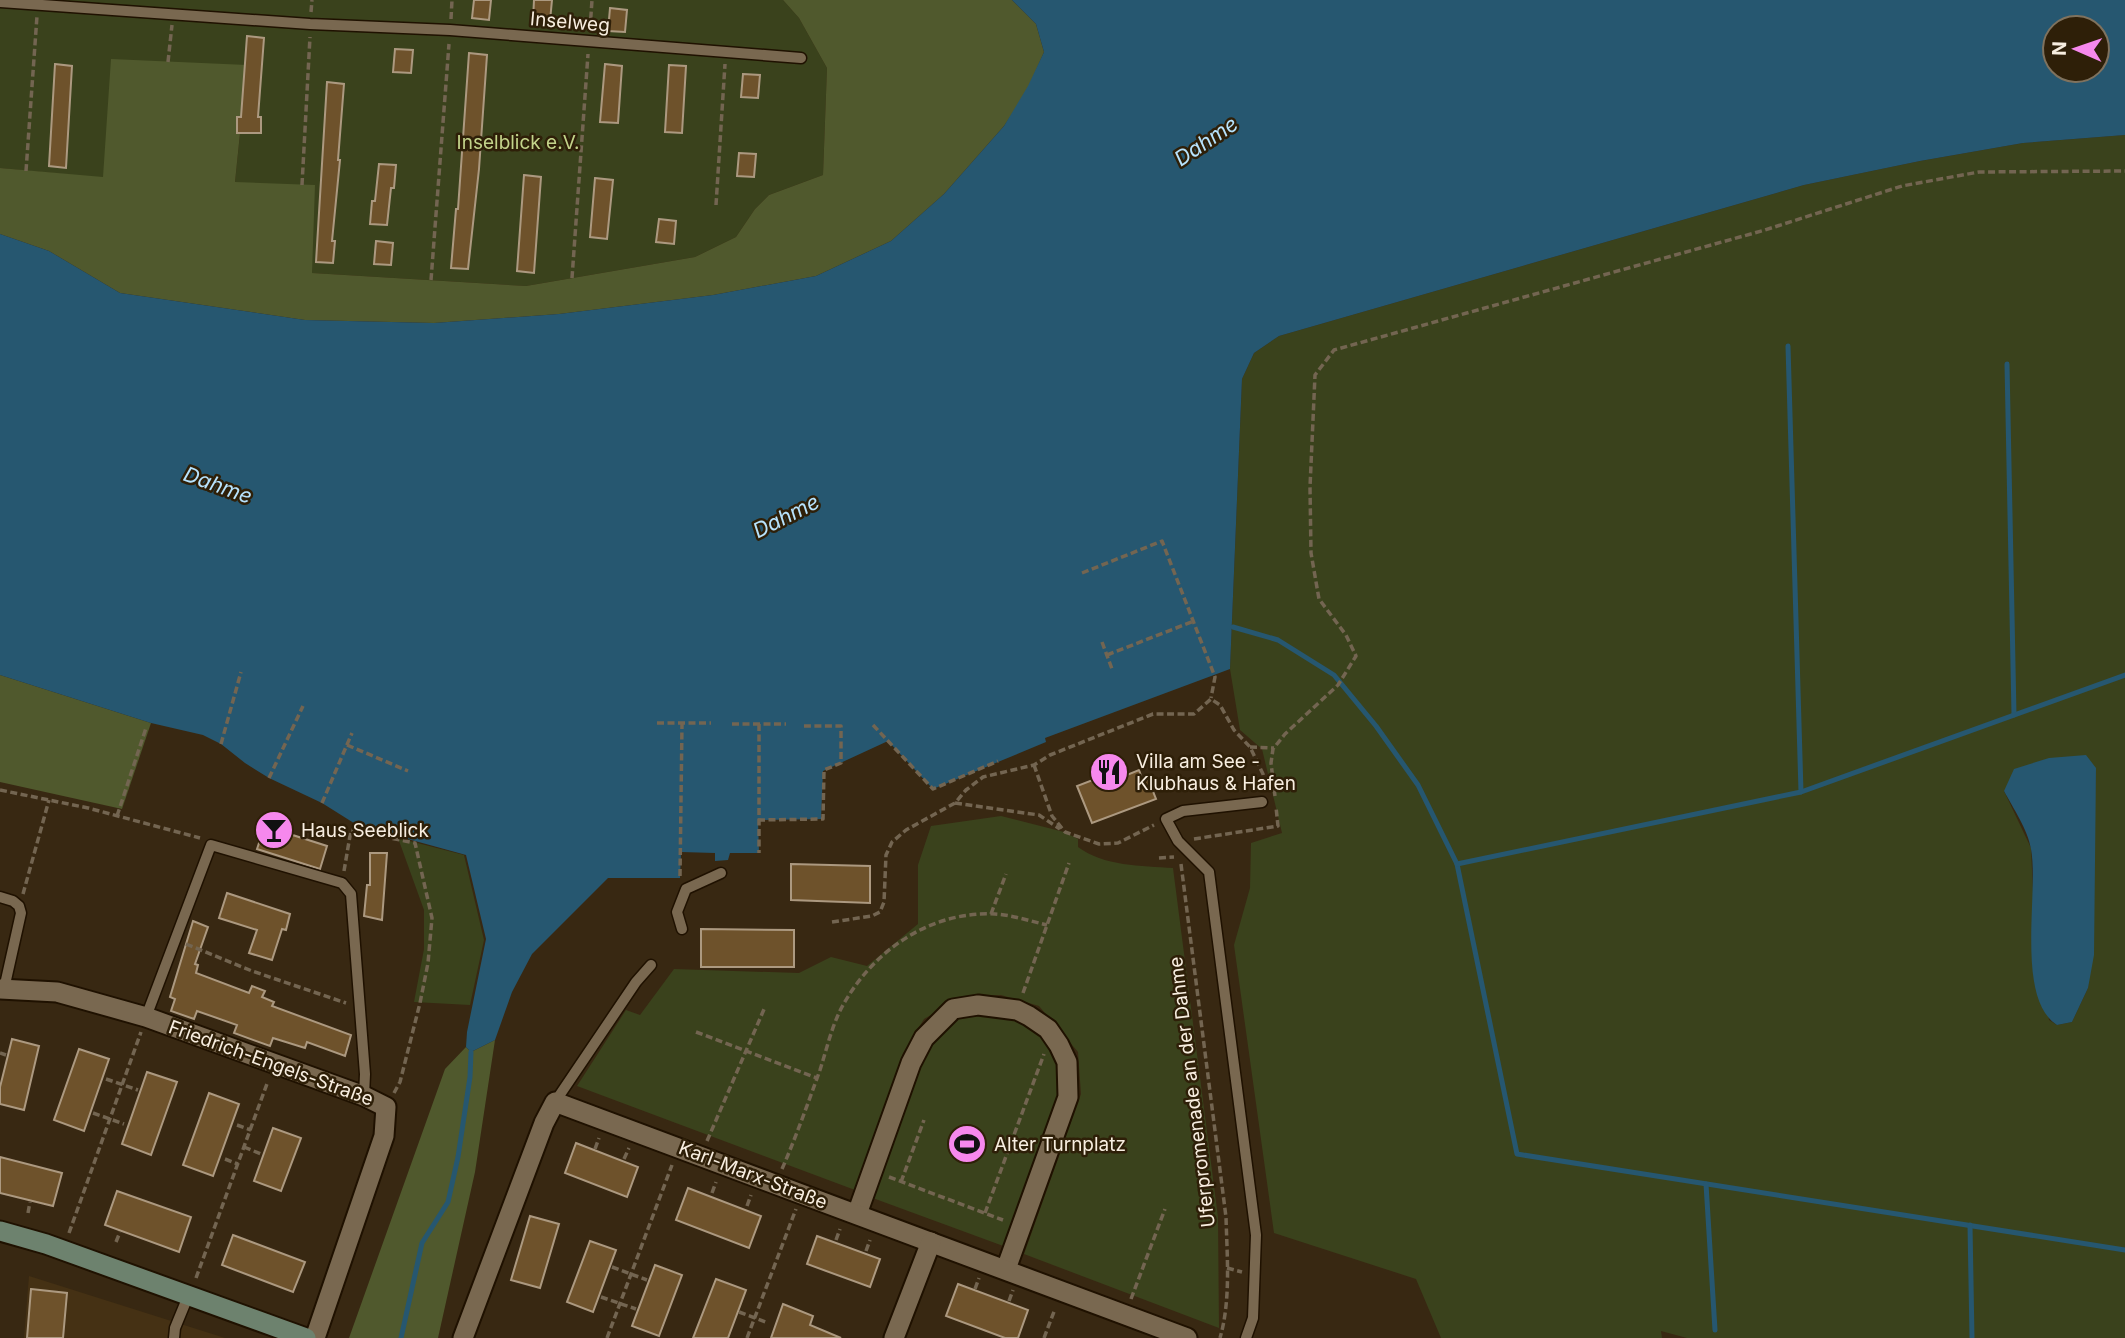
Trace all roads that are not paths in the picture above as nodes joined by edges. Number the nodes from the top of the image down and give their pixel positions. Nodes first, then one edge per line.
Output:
1 (0, 2) edge
2 (801, 58) dead end
3 (1262, 802) road end
4 (721, 873) dead end
5 (0, 897) edge
6 (682, 929) dead end
7 (651, 965) dead end
8 (2, 989) edge
9 (146, 1017) junction
10 (364, 1096) junction
11 (555, 1102) junction
12 (850, 1218) junction
13 (0, 1231) edge
14 (931, 1242) junction
15 (1006, 1269) junction
16 (189, 1294) junction
17 (174, 1338) edge
18 (307, 1338) edge
19 (463, 1338) edge
20 (894, 1338) edge
21 (1187, 1338) edge
22 (1246, 1338) edge

1 - 2 lane, Inselweg
3 - 22 lane
4 - 6 lane
5 - 8 lane
7 - 11 lane
8 - 9 street, Friedrich-Engels-Straße
9 - 10 street, Friedrich-Engels-Straße
9 - 10 lane
10 - 18 street, Friedrich-Engels-Straße
11 - 12 street, Karl-Marx-Straße
11 - 19 street
12 - 14 street, Karl-Marx-Straße
12 - 15 street
13 - 16 main road, Friedrich-Engels-Straße
14 - 15 street, Karl-Marx-Straße
14 - 20 street
15 - 21 street, Karl-Marx-Straße
16 - 17 lane
16 - 18 main road, Friedrich-Engels-Straße

